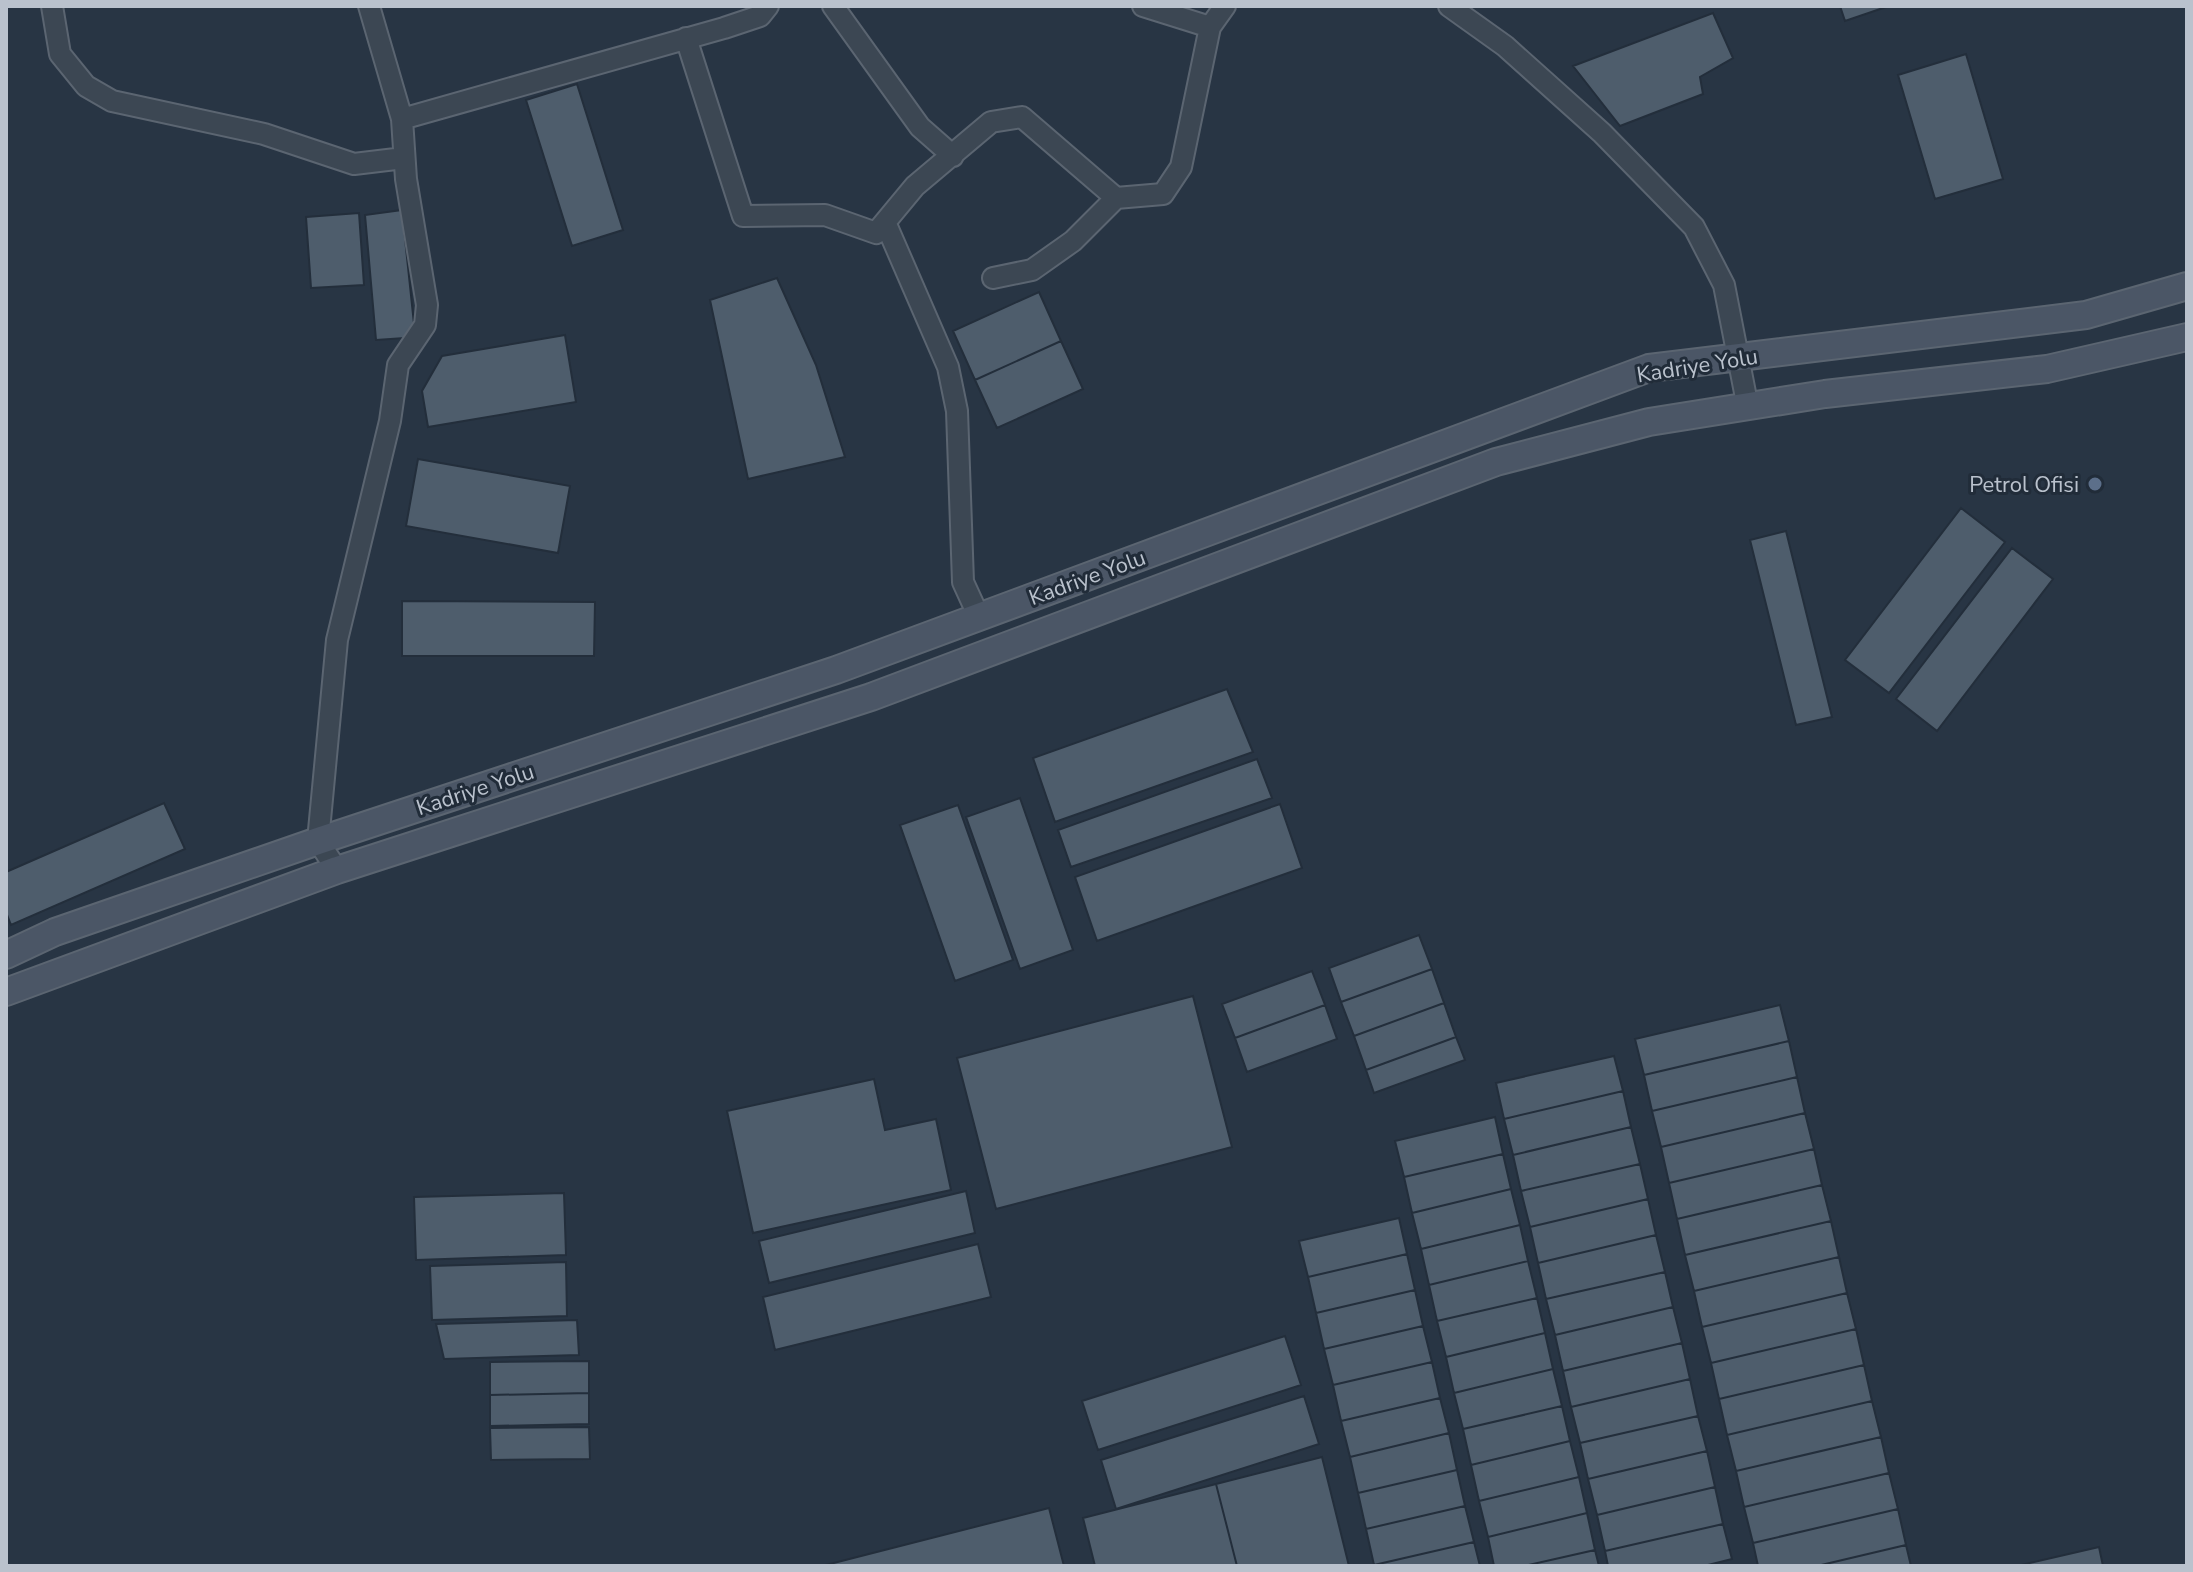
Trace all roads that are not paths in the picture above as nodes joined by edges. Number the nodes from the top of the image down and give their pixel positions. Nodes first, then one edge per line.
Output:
1 (52, 6) edge
2 (369, 6) edge
3 (768, 6) edge
4 (833, 6) edge
5 (1143, 6) edge
6 (1225, 6) edge
7 (1449, 6) edge
8 (1210, 27) junction
9 (686, 38) junction
10 (402, 119) junction
11 (953, 156) junction
12 (404, 158) junction
13 (1116, 198) junction
14 (885, 222) junction
15 (993, 278) dead end
16 (2187, 286) edge
17 (2187, 337) edge
18 (1740, 358) junction
19 (1748, 408) junction
20 (979, 617) junction
21 (318, 841) junction
22 (337, 870) junction
23 (6, 955) edge
24 (6, 992) edge

1 - 12 street
2 - 10 street
3 - 9 street
4 - 11 street
5 - 8 street
6 - 8 street
7 - 18 street
8 - 13 street
9 - 10 street
9 - 14 street
10 - 12 street
11 - 13 street
11 - 14 street
12 - 21 street
13 - 15 street
14 - 20 street
16 - 18 main road, Kadriye Yolu
17 - 19 main road, Kadriye Yolu
18 - 19 street
18 - 20 main road, Kadriye Yolu
19 - 22 main road, Kadriye Yolu
20 - 21 main road, Kadriye Yolu
21 - 22 street
21 - 23 main road, Kadriye Yolu
22 - 24 main road, Kadriye Yolu

